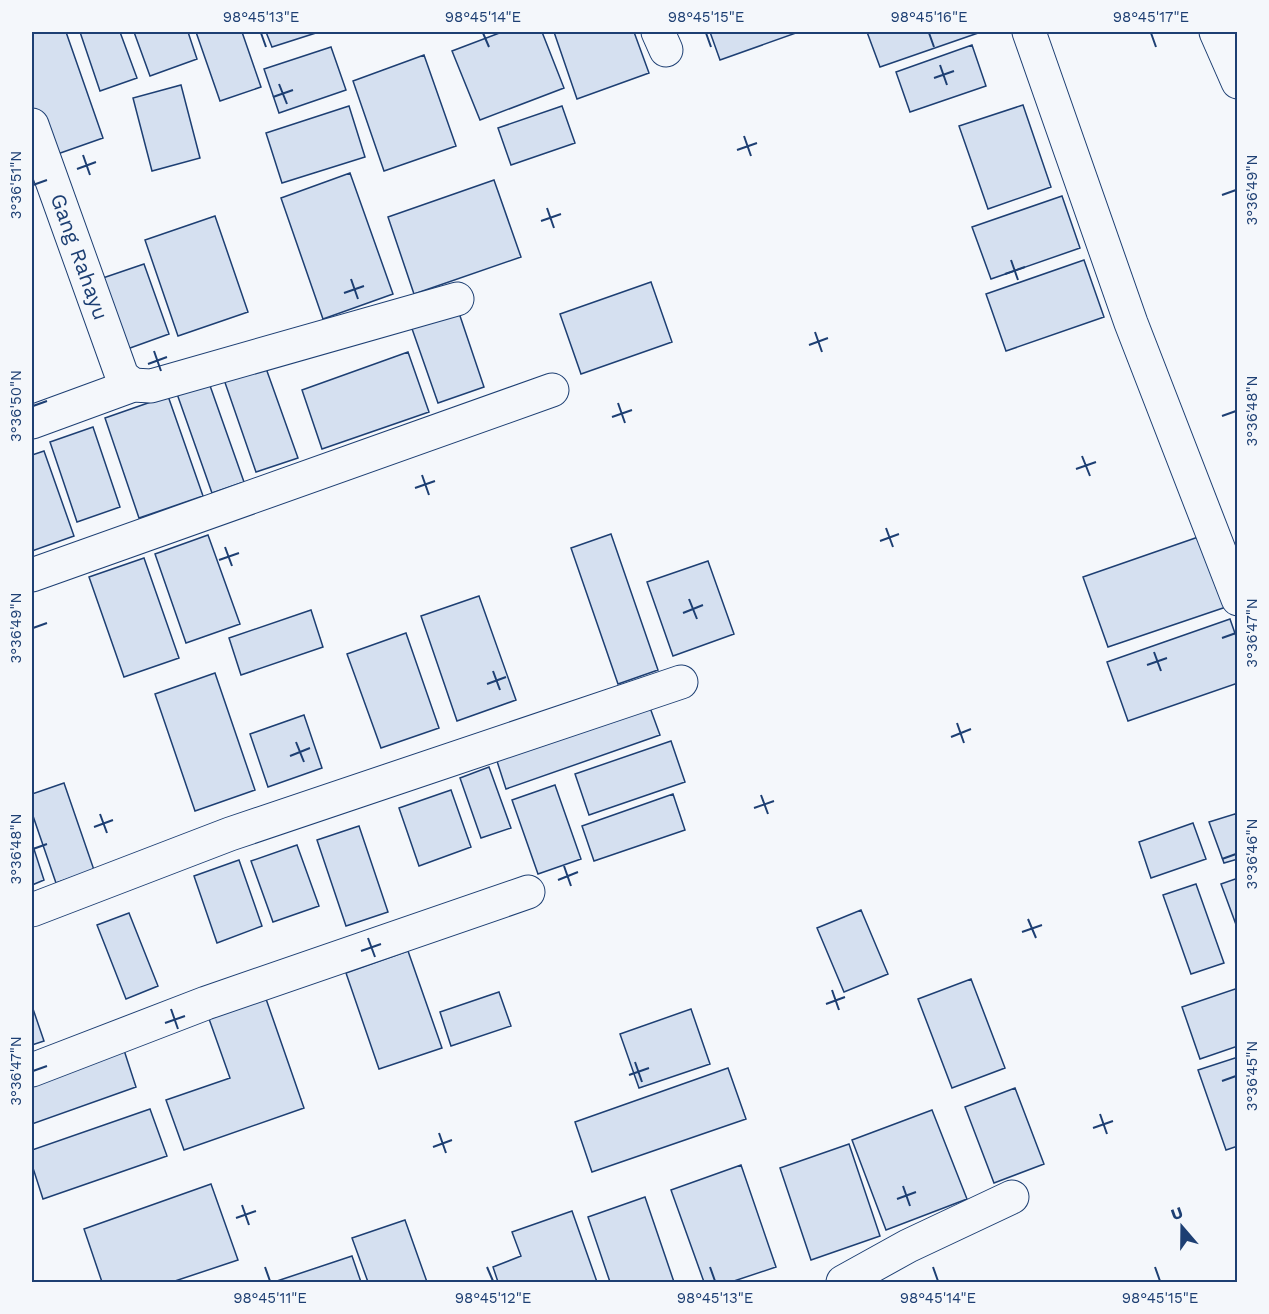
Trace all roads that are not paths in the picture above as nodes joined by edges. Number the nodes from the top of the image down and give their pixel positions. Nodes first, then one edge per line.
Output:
1 (1029, 32) edge
2 (1216, 32) edge
3 (1238, 82) edge
4 (32, 125) edge
5 (457, 299) dead end
6 (133, 385) junction
7 (552, 390) dead end
8 (32, 422) edge
9 (32, 574) edge
10 (1238, 599) edge
11 (681, 682) dead end
12 (528, 892) dead end
13 (32, 910) edge
14 (32, 1070) edge
15 (1012, 1197) dead end
16 (843, 1282) edge

1 - 10 street
2 - 3 street
4 - 6 street, Gang Rahayu
5 - 6 street
6 - 8 street
7 - 9 street
11 - 13 street
12 - 14 street
15 - 16 street

